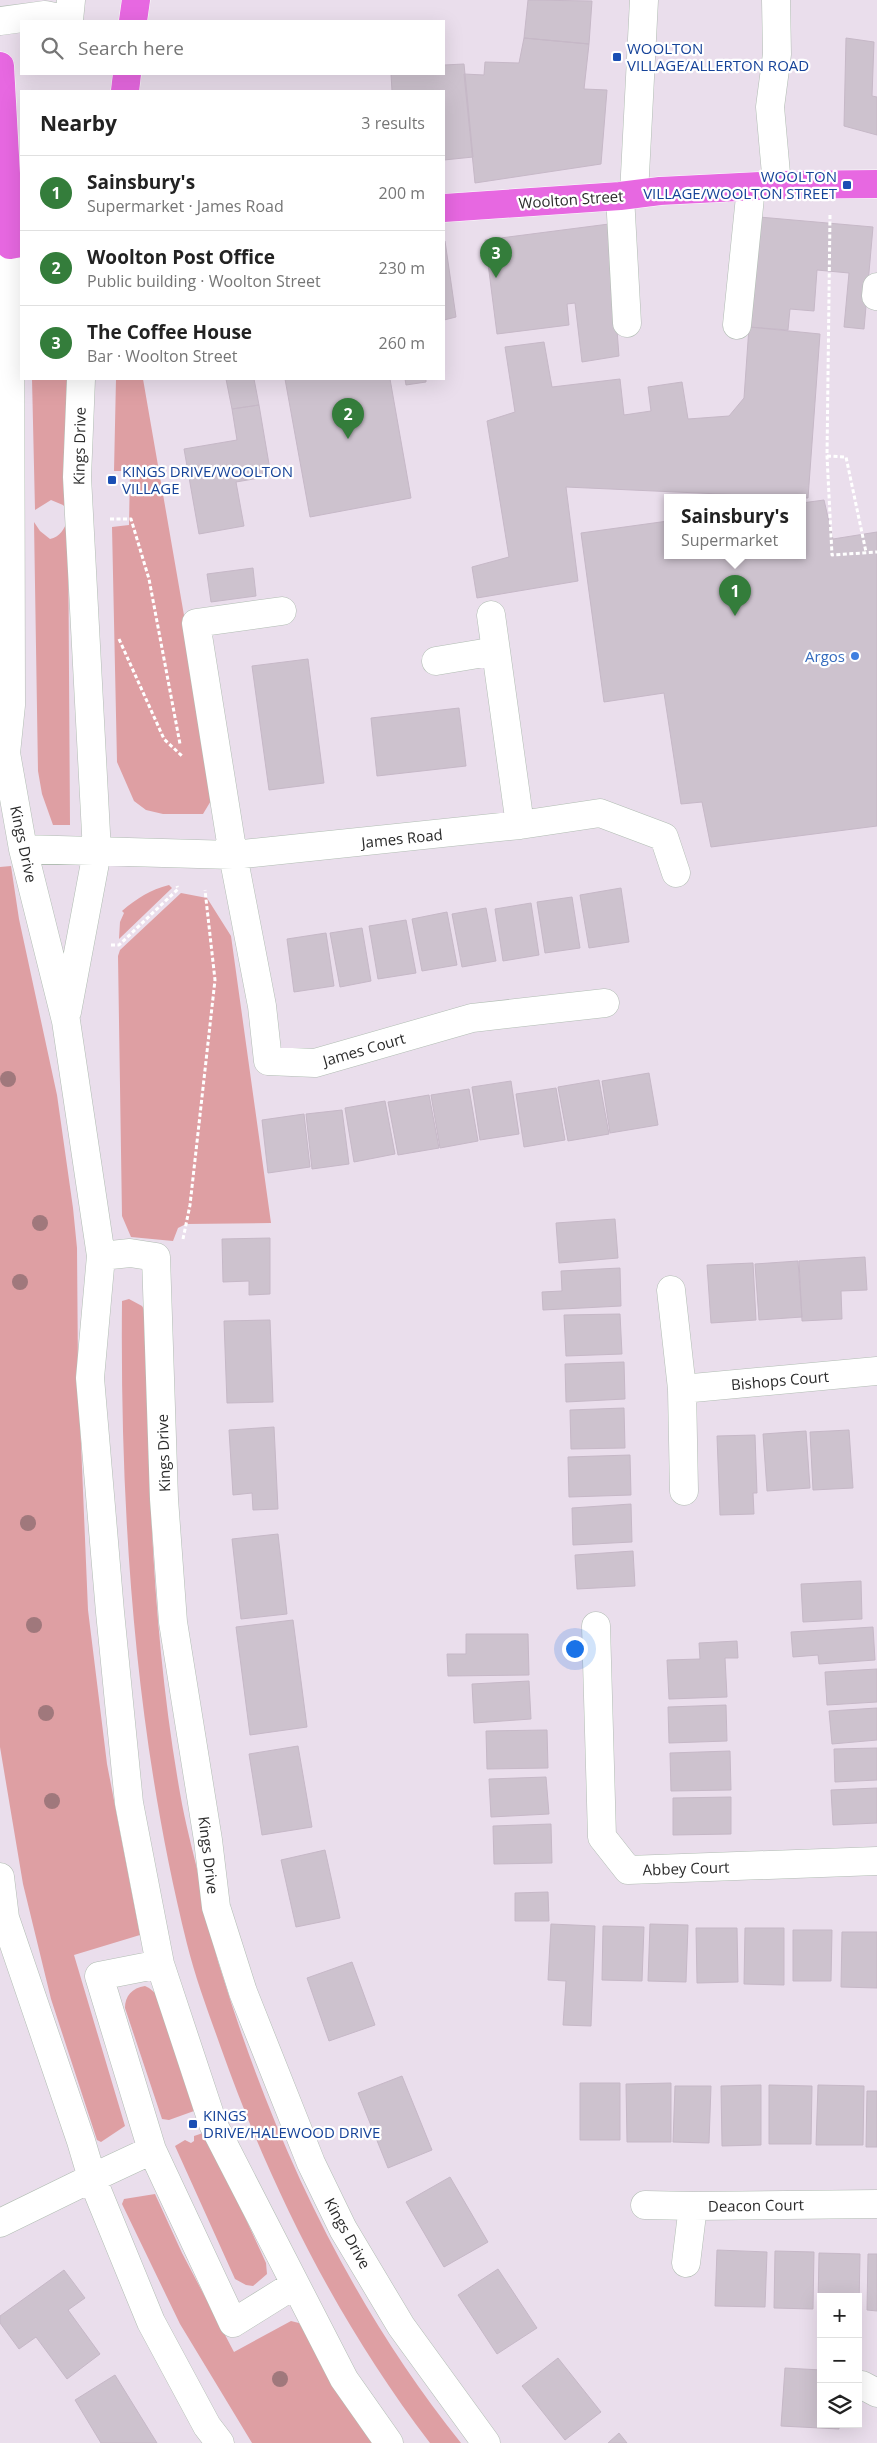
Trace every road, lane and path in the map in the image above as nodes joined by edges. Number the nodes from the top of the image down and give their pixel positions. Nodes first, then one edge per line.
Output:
1 (71, 0) edge
2 (136, 0) edge
3 (644, 0) edge
4 (776, 0) edge
5 (133, 20) edge
6 (0, 21) edge
7 (0, 66) edge
8 (127, 75) edge
9 (125, 90) edge
10 (877, 184) edge
11 (831, 185) junction
12 (764, 186) junction
13 (627, 195) junction
14 (445, 208) edge
15 (10, 245) edge
16 (877, 287) edge
17 (876, 296) edge
18 (627, 322) dead end
19 (737, 325) dead end
20 (80, 380) edge
21 (827, 456) junction
22 (79, 519) junction
23 (866, 552) junction
24 (877, 552) edge
25 (6, 596) edge
26 (282, 610) dead end
27 (491, 615) dead end
28 (86, 639) junction
29 (496, 651) junction
30 (436, 661) dead end
31 (6, 705) edge
32 (182, 754) junction
33 (184, 764) dead end
34 (520, 825) junction
35 (23, 849) junction
36 (98, 852) junction
37 (174, 853) junction
38 (204, 854) junction
39 (233, 855) junction
40 (676, 873) dead end
41 (80, 945) junction
42 (605, 1002) dead end
43 (66, 1021) junction
44 (101, 1256) junction
45 (156, 1257) junction
46 (671, 1290) dead end
47 (877, 1371) edge
48 (682, 1389) junction
49 (684, 1491) dead end
50 (596, 1626) dead end
51 (877, 1862) edge
52 (0, 1877) edge
53 (160, 1964) junction
54 (152, 2150) junction
55 (92, 2178) junction
56 (877, 2204) edge
57 (645, 2205) dead end
58 (693, 2206) junction
59 (0, 2223) edge
60 (686, 2264) dead end
61 (294, 2285) junction
62 (220, 2443) edge
63 (389, 2443) edge
64 (486, 2443) edge

1 - 6 street
2 - 5 main road
3 - 13 street
4 - 12 street
7 - 15 main road
8 - 9 main road
10 - 11 main road, Woolton Street
11 - 12 main road, Woolton Street
11 - 21 path
12 - 13 main road, Woolton Street
12 - 19 street
13 - 14 main road, Woolton Street
13 - 18 street
15 - 25 street, Kings Drive
16 - 17 street
20 - 22 street, Kings Drive
21 - 23 path
21 - 23 path
22 - 28 street, Kings Drive
22 - 32 path
23 - 24 path
25 - 31 street, Kings Drive
26 - 39 street
27 - 29 street
28 - 32 path
28 - 36 street, Kings Drive
29 - 30 street
29 - 34 street
31 - 35 street, Kings Drive
32 - 33 path
34 - 39 street, James Road
34 - 40 street, James Road
35 - 36 street, James Road
35 - 43 street, Kings Drive
36 - 37 street, James Road
36 - 41 street, Kings Drive
37 - 38 street, James Road
37 - 41 path
38 - 39 street, James Road
38 - 45 path
39 - 42 street, James Court
41 - 43 street, Kings Drive
43 - 44 street, Kings Drive
44 - 45 street
44 - 53 street, Kings Drive
45 - 64 street, Kings Drive
46 - 48 street
47 - 48 street, Bishops Court
48 - 49 street
50 - 51 street, Abbey Court
52 - 55 street
53 - 54 street
53 - 61 street, Kings Drive
54 - 55 street
54 - 61 street
55 - 59 street
55 - 62 street
56 - 58 street, Deacon Court
57 - 58 street
58 - 60 street, Deacon Court
61 - 63 street, Kings Drive

